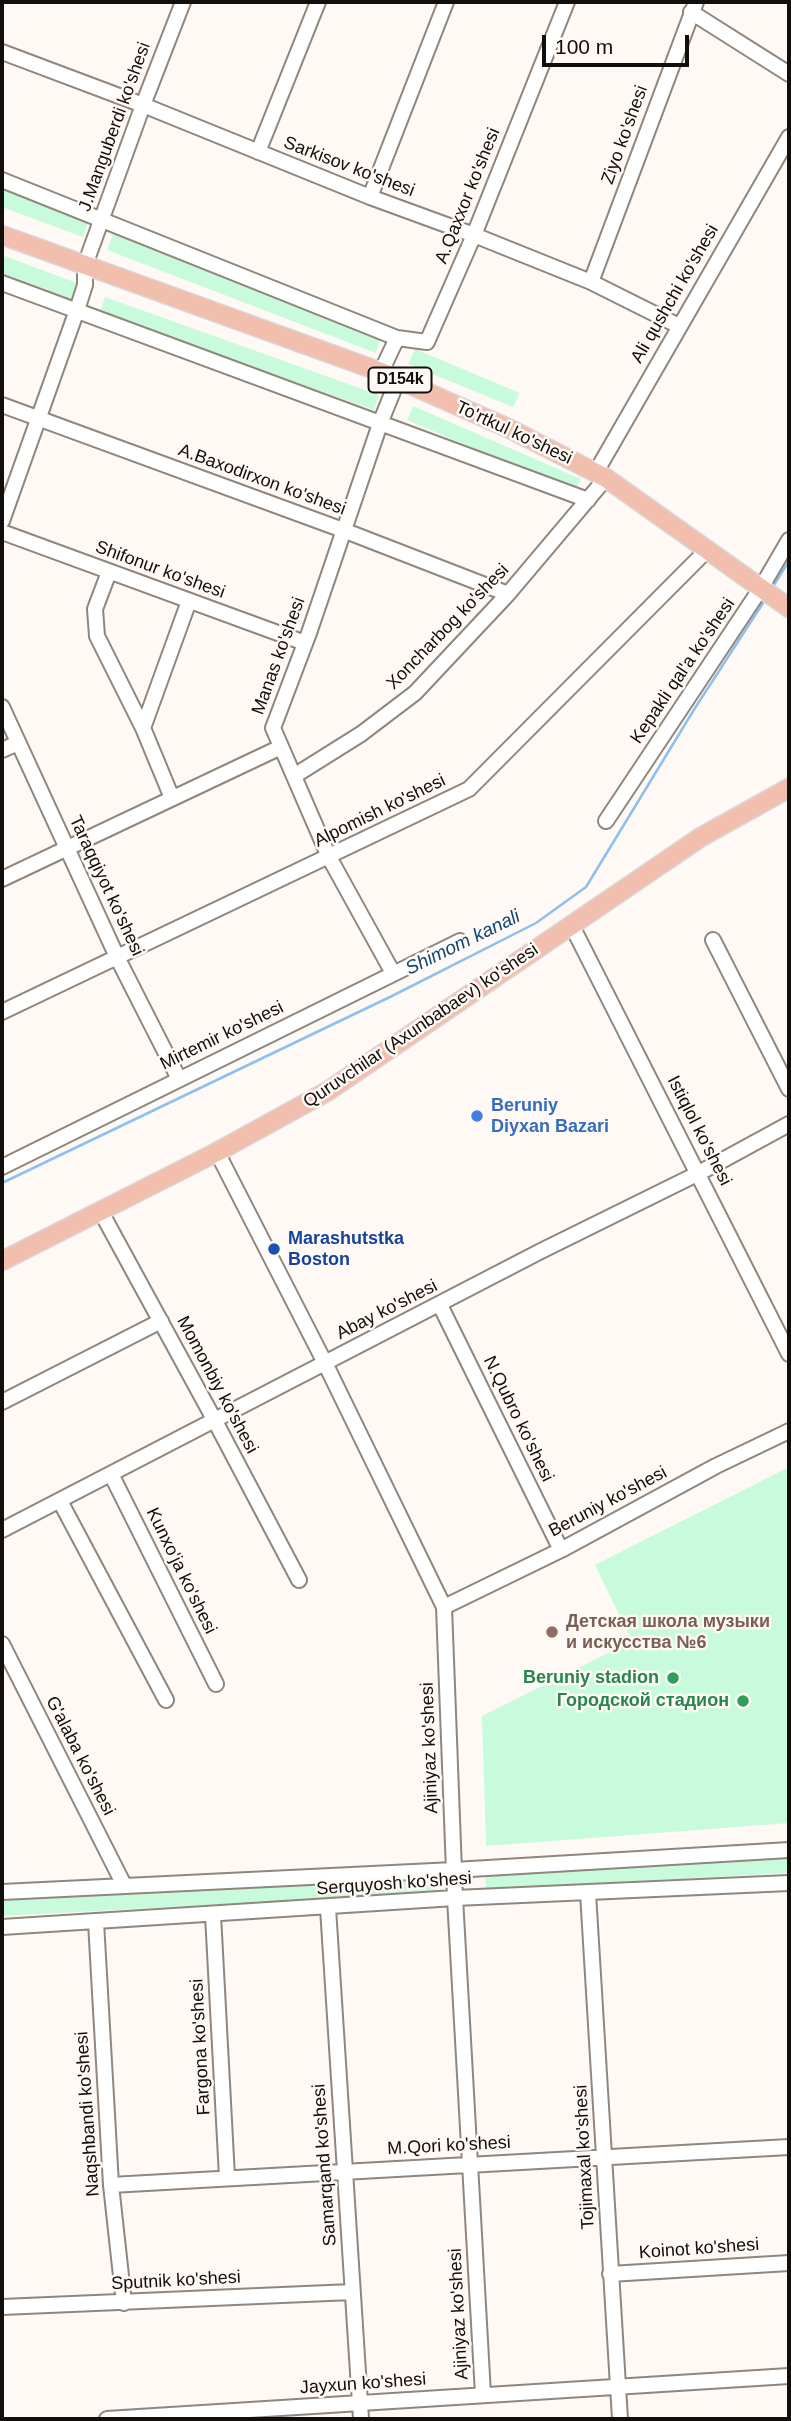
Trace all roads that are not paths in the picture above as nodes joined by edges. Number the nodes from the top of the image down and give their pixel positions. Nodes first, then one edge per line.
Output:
1 (183, 2) edge
2 (318, 2) edge
3 (446, 2) edge
4 (567, 2) edge
5 (693, 7) edge
6 (2, 52) edge
7 (789, 74) edge
8 (142, 105) junction
9 (789, 137) edge
10 (258, 152) junction
11 (2, 180) edge
12 (370, 197) junction
13 (102, 219) junction
14 (2, 235) edge
15 (474, 235) junction
16 (85, 265) junction
17 (592, 282) junction
18 (2, 283) edge
19 (78, 310) junction
20 (679, 326) junction
21 (397, 338) junction
22 (381, 372) junction
23 (398, 379) junction
24 (2, 405) edge
25 (39, 419) junction
26 (381, 421) junction
27 (601, 475) junction
28 (588, 500) junction
29 (2, 521) edge
30 (343, 530) junction
31 (2, 532) edge
32 (789, 540) edge
33 (708, 549) junction
34 (108, 572) junction
35 (508, 594) junction
36 (774, 597) edge
37 (189, 601) junction
38 (305, 643) junction
39 (2, 707) edge
40 (143, 728) junction
41 (18, 743) junction
42 (281, 747) junction
43 (2, 750) edge
44 (294, 776) junction
45 (789, 788) edge
46 (172, 798) junction
47 (606, 821) dead end
48 (68, 848) junction
49 (329, 857) junction
50 (2, 879) edge
51 (572, 926) junction
52 (713, 940) dead end
53 (460, 941) dead end
54 (118, 959) junction
55 (393, 973) junction
56 (2, 1013) edge
57 (179, 1079) junction
58 (789, 1089) edge
59 (789, 1124) edge
60 (217, 1153) junction
61 (2, 1167) edge
62 (699, 1173) junction
63 (100, 1210) junction
64 (2, 1261) edge
65 (440, 1305) junction
66 (161, 1321) junction
67 (789, 1354) edge
68 (325, 1363) junction
69 (2, 1402) edge
70 (215, 1421) junction
71 (789, 1431) edge
72 (111, 1474) junction
73 (60, 1501) junction
74 (2, 1530) edge
75 (561, 1550) junction
76 (299, 1580) dead end
77 (444, 1607) junction
78 (2, 1644) edge
79 (216, 1684) dead end
80 (166, 1700) dead end
81 (789, 1850) edge
82 (454, 1870) junction
83 (789, 1883) edge
84 (124, 1885) junction
85 (2, 1892) edge
86 (588, 1893) junction
87 (455, 1898) junction
88 (328, 1908) junction
89 (214, 1915) junction
90 (96, 1922) junction
91 (2, 1927) edge
92 (789, 2147) edge
93 (605, 2157) junction
94 (471, 2163) junction
95 (345, 2171) junction
96 (227, 2177) junction
97 (111, 2185) junction
98 (789, 2263) edge
99 (610, 2274) junction
100 (352, 2292) junction
101 (124, 2303) junction
102 (2, 2307) edge
103 (789, 2376) edge
104 (617, 2388) junction
105 (483, 2394) junction
106 (361, 2404) junction
107 (107, 2419) edge
108 (361, 2419) edge
109 (620, 2419) edge

1 - 8 street, J.Manguberdi ko'shesi
2 - 10 street
3 - 12 street
4 - 15 street, A.Qaxxor ko'shesi
5 - 7 street
5 - 17 street, Ziyo ko'shesi
6 - 8 street, Sarkisov ko'shesi
8 - 10 street, Sarkisov ko'shesi
8 - 13 street, J.Manguberdi ko'shesi
9 - 20 street, Ali qushchi ko'shesi
10 - 12 street, Sarkisov ko'shesi
11 - 13 street
12 - 15 street, Sarkisov ko'shesi
13 - 16 street, J.Manguberdi ko'shesi
13 - 21 street
14 - 16 main road, To'rtkul ko'shesi / D154k
15 - 17 street, Sarkisov ko'shesi
15 - 21 street, A.Qaxxor ko'shesi
16 - 19 street
16 - 22 main road, To'rtkul ko'shesi / D154k
17 - 20 street, Sarkisov ko'shesi
18 - 19 street
19 - 25 street
19 - 26 street
20 - 27 street, Ali qushchi ko'shesi
21 - 22 street
22 - 23 main road, To'rtkul ko'shesi / D154k
23 - 26 street, Manas ko'shesi
23 - 27 main road, To'rtkul ko'shesi / D154k
24 - 25 street, A.Baxodirxon ko'shesi
25 - 29 street
25 - 30 street, A.Baxodirxon ko'shesi
26 - 28 street
26 - 30 street, Manas ko'shesi
27 - 28 street, Xoncharbog ko'shesi
27 - 33 main road, To'rtkul ko'shesi / D154k
28 - 35 street, Xoncharbog ko'shesi
30 - 35 street, A.Baxodirxon ko'shesi
30 - 38 street, Manas ko'shesi
31 - 34 street, Shifonur ko'shesi
32 - 36 street, Kepakli qal'a ko'shesi
33 - 36 main road, To'rtkul ko'shesi / D154k
33 - 49 street, Alpomish ko'shesi
34 - 37 street, Shifonur ko'shesi
34 - 40 street
35 - 44 street, Xoncharbog ko'shesi
36 - 47 street, Kepakli qal'a ko'shesi
37 - 38 street, Shifonur ko'shesi
37 - 40 street
38 - 42 street, Manas ko'shesi
39 - 41 street, Taraqqiyot ko'shesi
40 - 46 street
41 - 43 street
41 - 48 street, Taraqqiyot ko'shesi
42 - 44 street, Manas ko'shesi
42 - 46 street
44 - 49 street, Manas ko'shesi
45 - 51 main road, Quruvchilar (Axunbabaev) ko'shesi
46 - 48 street
48 - 50 street
48 - 54 street, Taraqqiyot ko'shesi
49 - 54 street, Alpomish ko'shesi
49 - 55 street, Manas ko'shesi
51 - 60 main road, Quruvchilar (Axunbabaev) ko'shesi
51 - 62 street, Istiqlol ko'shesi
52 - 58 street
53 - 55 street, Mirtemir ko'shesi
54 - 56 street, Alpomish ko'shesi
54 - 57 street, Taraqqiyot ko'shesi
55 - 57 street, Mirtemir ko'shesi
57 - 61 street, Mirtemir ko'shesi
59 - 62 street, Abay ko'shesi
60 - 63 main road, Quruvchilar (Axunbabaev) ko'shesi
60 - 68 street, Ajiniyaz ko'shesi
62 - 65 street, Abay ko'shesi
62 - 67 street, Istiqlol ko'shesi
63 - 64 main road, Quruvchilar (Axunbabaev) ko'shesi
63 - 66 street, Momonbiy ko'shesi
65 - 68 street, Abay ko'shesi
65 - 75 street, N.Qubro ko'shesi
66 - 69 street
66 - 70 street, Momonbiy ko'shesi
68 - 70 street, Abay ko'shesi
68 - 77 street, Ajiniyaz ko'shesi
70 - 72 street, Abay ko'shesi
70 - 76 street, Momonbiy ko'shesi
71 - 75 street, Beruniy ko'shesi
72 - 73 street, Abay ko'shesi
72 - 79 street, Kunxo'ja ko'shesi
73 - 74 street, Abay ko'shesi
73 - 80 street
75 - 77 street, Beruniy ko'shesi
77 - 82 street, Ajiniyaz ko'shesi
78 - 84 street, G'alaba ko'shesi
81 - 82 street, Serquyosh ko'shesi
82 - 84 street, Serquyosh ko'shesi
82 - 87 street, Ajiniyaz ko'shesi
83 - 86 street, Serquyosh ko'shesi
84 - 85 street, Serquyosh ko'shesi
86 - 87 street, Serquyosh ko'shesi
86 - 93 street, Tojimaxal ko'shesi
87 - 88 street, Serquyosh ko'shesi
87 - 94 street, Ajiniyaz ko'shesi
88 - 89 street, Serquyosh ko'shesi
88 - 95 street, Samarqand ko'shesi
89 - 90 street, Serquyosh ko'shesi
89 - 96 street, Fargona ko'shesi
90 - 91 street, Serquyosh ko'shesi
90 - 97 street, Naqshbandi ko'shesi
92 - 93 street, M.Qori ko'shesi
93 - 94 street, M.Qori ko'shesi
93 - 99 street, Tojimaxal ko'shesi
94 - 95 street, M.Qori ko'shesi
94 - 105 street, Ajiniyaz ko'shesi
95 - 96 street, M.Qori ko'shesi
95 - 100 street, Samarqand ko'shesi
96 - 97 street, M.Qori ko'shesi
97 - 101 street, Naqshbandi ko'shesi
98 - 99 street, Koinot ko'shesi
99 - 104 street, Tojimaxal ko'shesi
100 - 101 street, Sputnik ko'shesi
100 - 106 street, Samarqand ko'shesi
101 - 102 street, Sputnik ko'shesi
103 - 104 street, Jayxun ko'shesi
104 - 105 street, Jayxun ko'shesi
104 - 109 street, Tojimaxal ko'shesi
105 - 106 street, Jayxun ko'shesi
106 - 107 street, Jayxun ko'shesi
106 - 108 street, Samarqand ko'shesi

